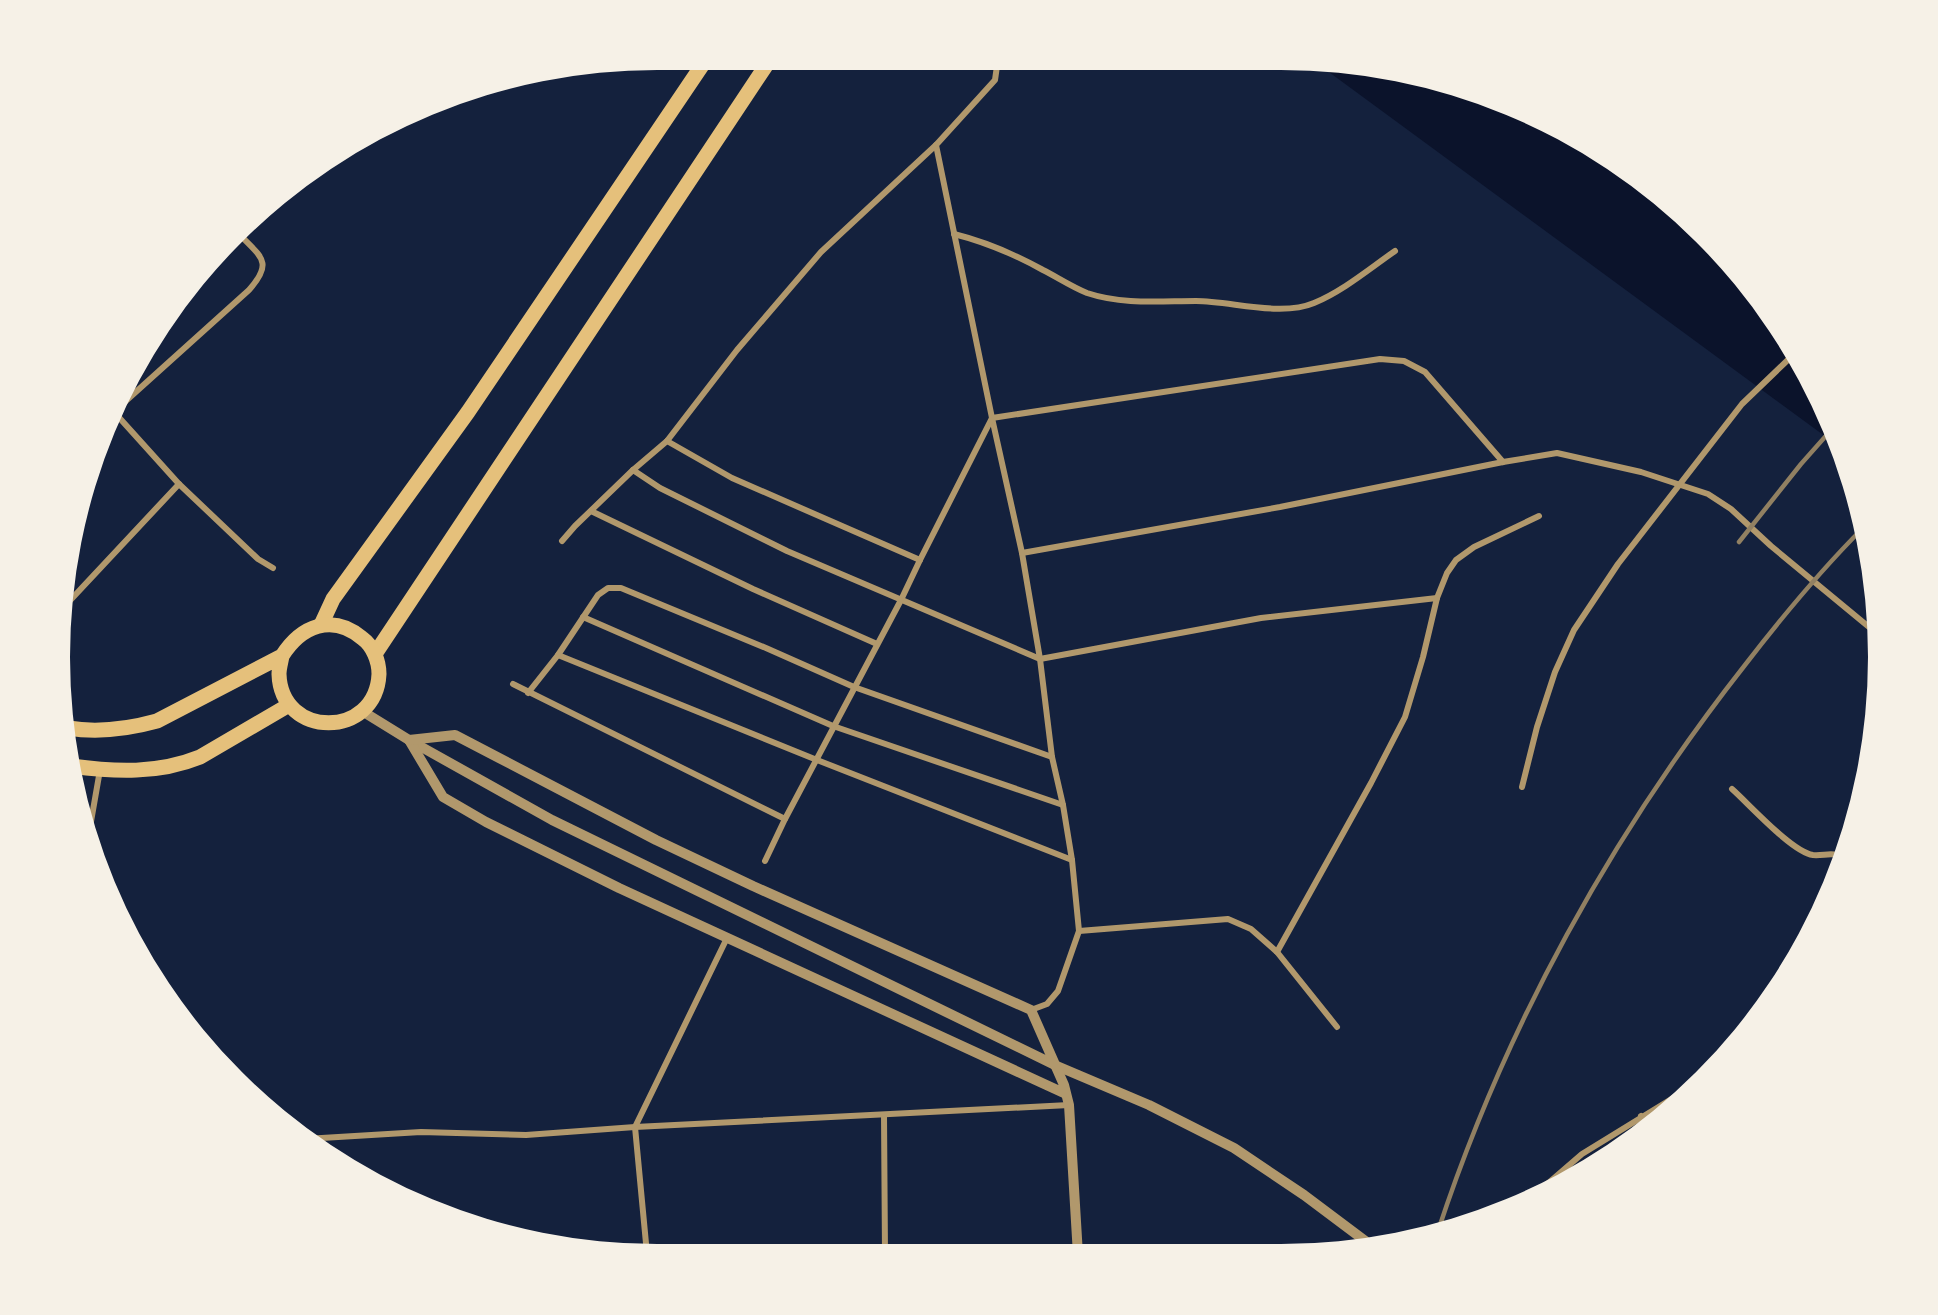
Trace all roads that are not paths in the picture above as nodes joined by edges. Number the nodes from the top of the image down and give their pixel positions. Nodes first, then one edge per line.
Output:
1 (699, 70) edge
2 (763, 70) edge
3 (996, 70) edge
4 (936, 145) junction
5 (954, 234) junction
6 (244, 240) edge
7 (1395, 251) dead end
8 (1787, 361) edge
9 (133, 395) edge
10 (992, 418) junction
11 (121, 420) edge
12 (667, 441) junction
13 (1503, 462) junction
14 (633, 470) junction
15 (179, 484) junction
16 (591, 511) junction
17 (1539, 516) dead end
18 (562, 541) dead end
19 (1022, 553) junction
20 (920, 560) junction
21 (273, 568) dead end
22 (74, 596) edge
23 (1437, 598) junction
24 (901, 600) junction
25 (583, 617) junction
26 (321, 625) junction
27 (1866, 625) edge
28 (877, 644) junction
29 (375, 654) junction
30 (282, 656) junction
31 (558, 656) junction
32 (1040, 659) junction
33 (513, 684) dead end
34 (854, 687) junction
35 (528, 693) junction
36 (289, 705) junction
37 (362, 711) junction
38 (833, 726) junction
39 (75, 729) edge
40 (409, 740) junction
41 (1052, 757) junction
42 (817, 760) junction
43 (81, 767) edge
44 (100, 770) junction
45 (1522, 787) dead end
46 (1732, 789) dead end
47 (1063, 805) junction
48 (92, 814) edge
49 (785, 819) junction
50 (1833, 854) edge
51 (1072, 860) junction
52 (765, 861) dead end
53 (1079, 931) junction
54 (727, 938) junction
55 (1277, 952) junction
56 (1031, 1010) junction
57 (1337, 1027) dead end
58 (1066, 1094) junction
59 (1663, 1103) edge
60 (1069, 1105) junction
61 (884, 1115) junction
62 (1641, 1116) junction
63 (1643, 1119) edge
64 (635, 1126) junction
65 (320, 1138) edge
66 (1559, 1174) edge
67 (1362, 1238) edge
68 (646, 1244) edge
69 (885, 1244) edge
70 (1077, 1244) edge

1 - 26 main road
2 - 29 main road
3 - 4 street
4 - 5 street
4 - 12 street
5 - 7 street
5 - 10 street
6 - 9 street
8 - 45 street
10 - 13 street
10 - 19 street
10 - 20 street
11 - 15 street
12 - 14 street
12 - 20 street
13 - 19 street
13 - 27 street
14 - 16 street
14 - 24 street
15 - 21 street
15 - 22 street
16 - 18 street
16 - 28 street
17 - 23 street
19 - 32 street
20 - 24 street
23 - 32 street
23 - 55 street
24 - 28 street
24 - 32 street
25 - 31 street
25 - 34 street
25 - 38 street
26 - 29 main road
26 - 30 main road
28 - 34 street
29 - 37 main road
30 - 36 main road
30 - 39 main road
31 - 35 street
31 - 42 street
32 - 41 street
33 - 35 street
34 - 38 street
34 - 41 street
35 - 49 street
36 - 37 main road
36 - 44 main road
37 - 40 street
38 - 42 street
38 - 47 street
40 - 54 street
40 - 56 street
40 - 67 street
41 - 47 street
42 - 49 street
42 - 51 street
43 - 44 main road
44 - 48 street
46 - 50 street
47 - 51 street
49 - 52 street
51 - 53 street
53 - 55 street
53 - 56 street
54 - 58 street
54 - 64 street
55 - 57 street
56 - 58 street
58 - 60 street
59 - 62 street
60 - 61 street
60 - 70 street
61 - 64 street
61 - 69 street
62 - 63 street
62 - 66 street
64 - 65 street
64 - 68 street

